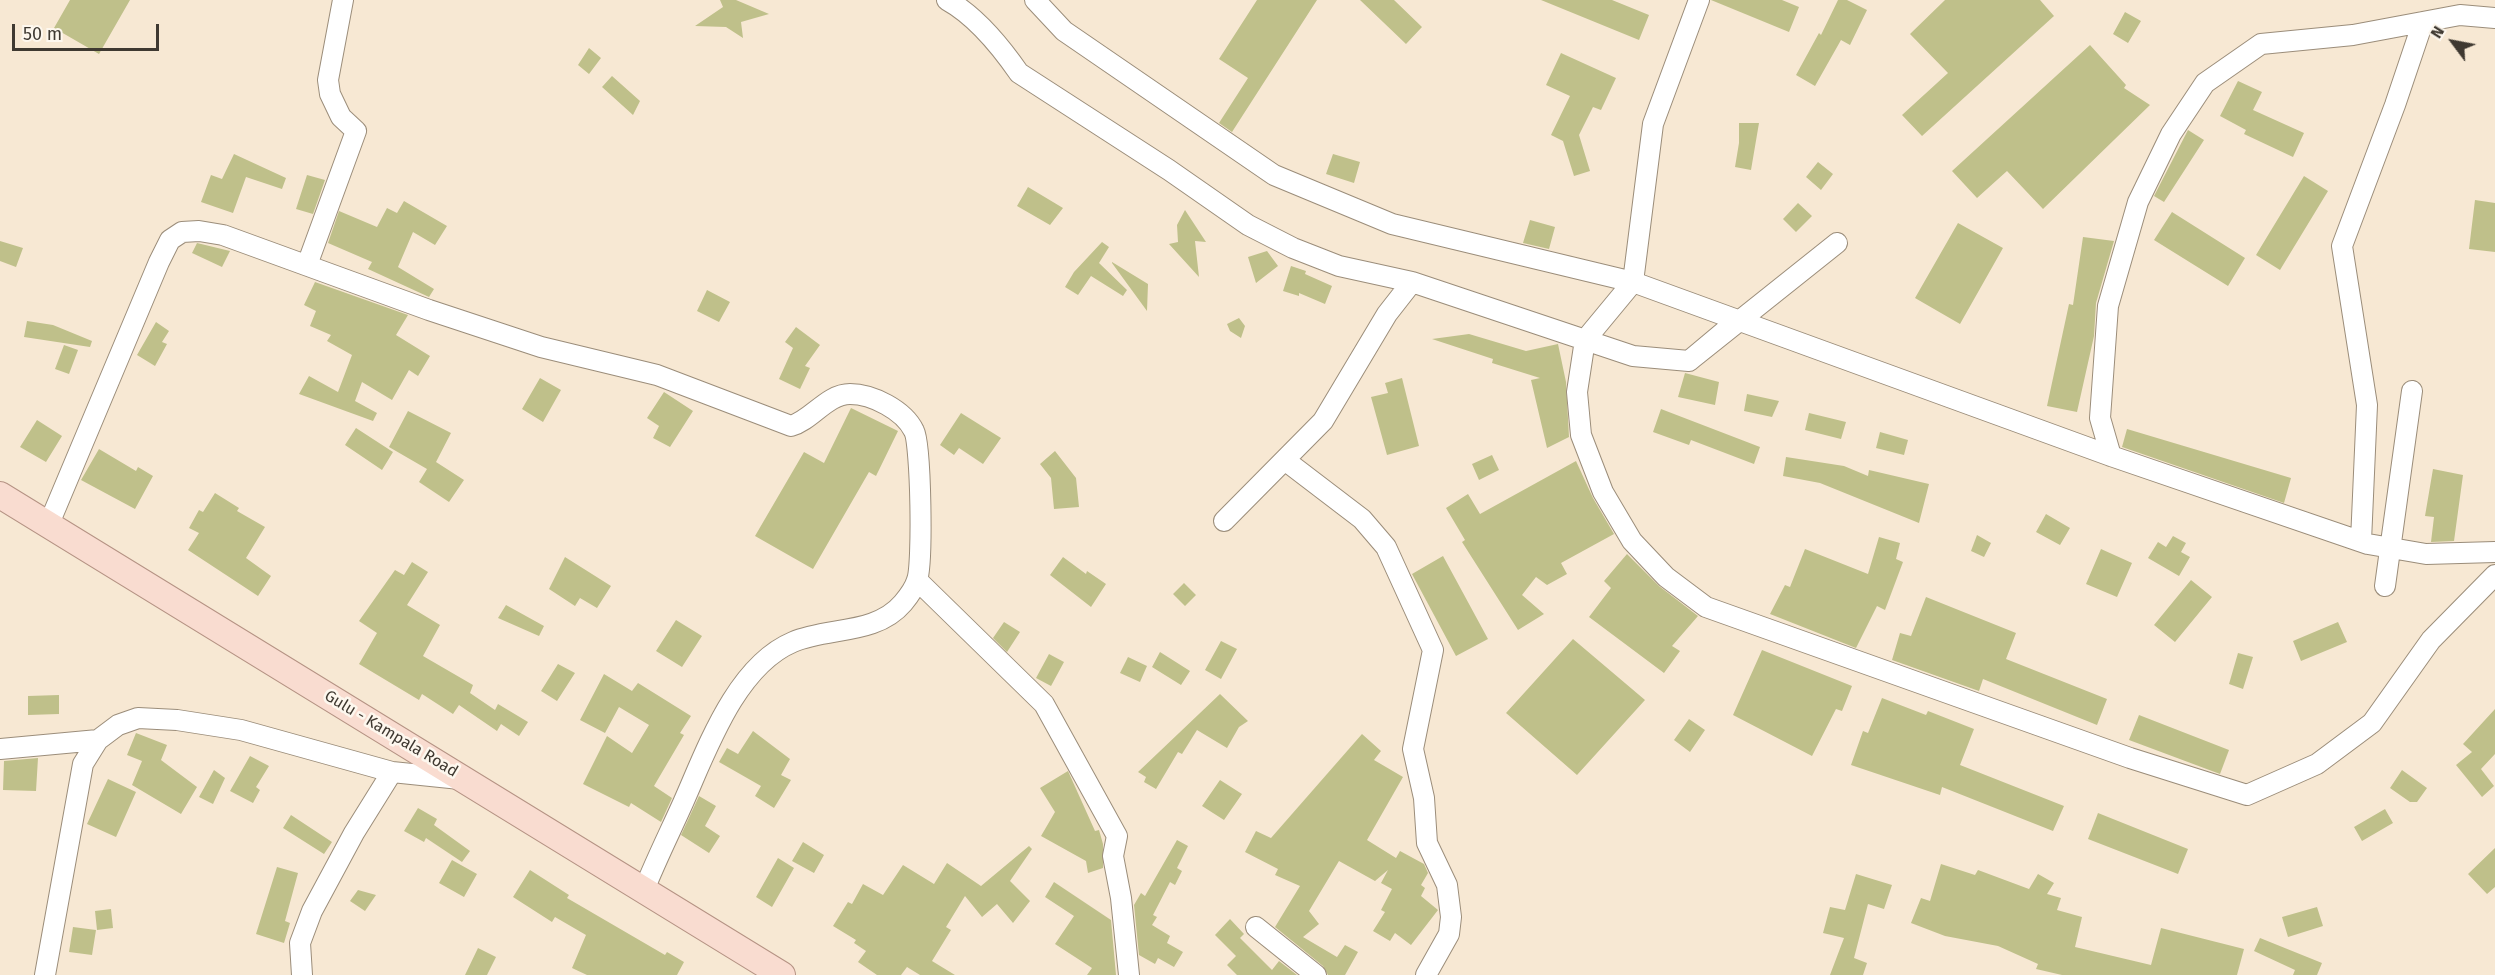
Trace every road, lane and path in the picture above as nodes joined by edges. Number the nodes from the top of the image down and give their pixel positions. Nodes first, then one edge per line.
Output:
1 (343, 0) edge
2 (947, 0) edge
3 (1035, 0) edge
4 (1699, 0) edge
5 (2495, 18) edge
6 (2423, 22) junction
7 (1837, 243) dead end
8 (307, 265) junction
9 (1412, 282) junction
10 (1634, 282) junction
11 (1738, 320) junction
12 (1585, 340) junction
13 (1689, 361) junction
14 (2111, 456) junction
15 (1286, 461) junction
16 (0, 495) edge
17 (1224, 521) dead end
18 (48, 526) junction
19 (2361, 541) junction
20 (2389, 548) junction
21 (2495, 552) edge
22 (2495, 575) edge
23 (917, 580) junction
24 (2385, 586) dead end
25 (98, 741) junction
26 (0, 749) edge
27 (392, 772) junction
28 (466, 779) junction
29 (644, 890) junction
30 (1256, 927) dead end
31 (45, 975) edge
32 (302, 975) edge
33 (782, 975) edge
34 (1129, 975) edge
35 (1316, 975) edge
36 (1426, 975) edge

1 - 8 street
2 - 9 street
3 - 10 street
4 - 10 street
5 - 6 street
6 - 14 street
6 - 19 street
7 - 13 street
8 - 18 street
8 - 23 street
9 - 12 street
9 - 15 street
10 - 11 street
10 - 12 street
11 - 13 street
11 - 14 street
12 - 13 street
12 - 22 street
14 - 19 street
15 - 17 street
15 - 36 street
16 - 18 main road, Gulu - Kampala Road
18 - 28 main road, Gulu - Kampala Road
19 - 20 street
20 - 21 street
20 - 24 street
23 - 29 street
23 - 34 street
25 - 26 street
25 - 27 street
25 - 31 street
27 - 28 street
27 - 32 street
28 - 29 main road, Gulu - Kampala Road
29 - 33 main road, Gulu - Kampala Road
30 - 35 street

